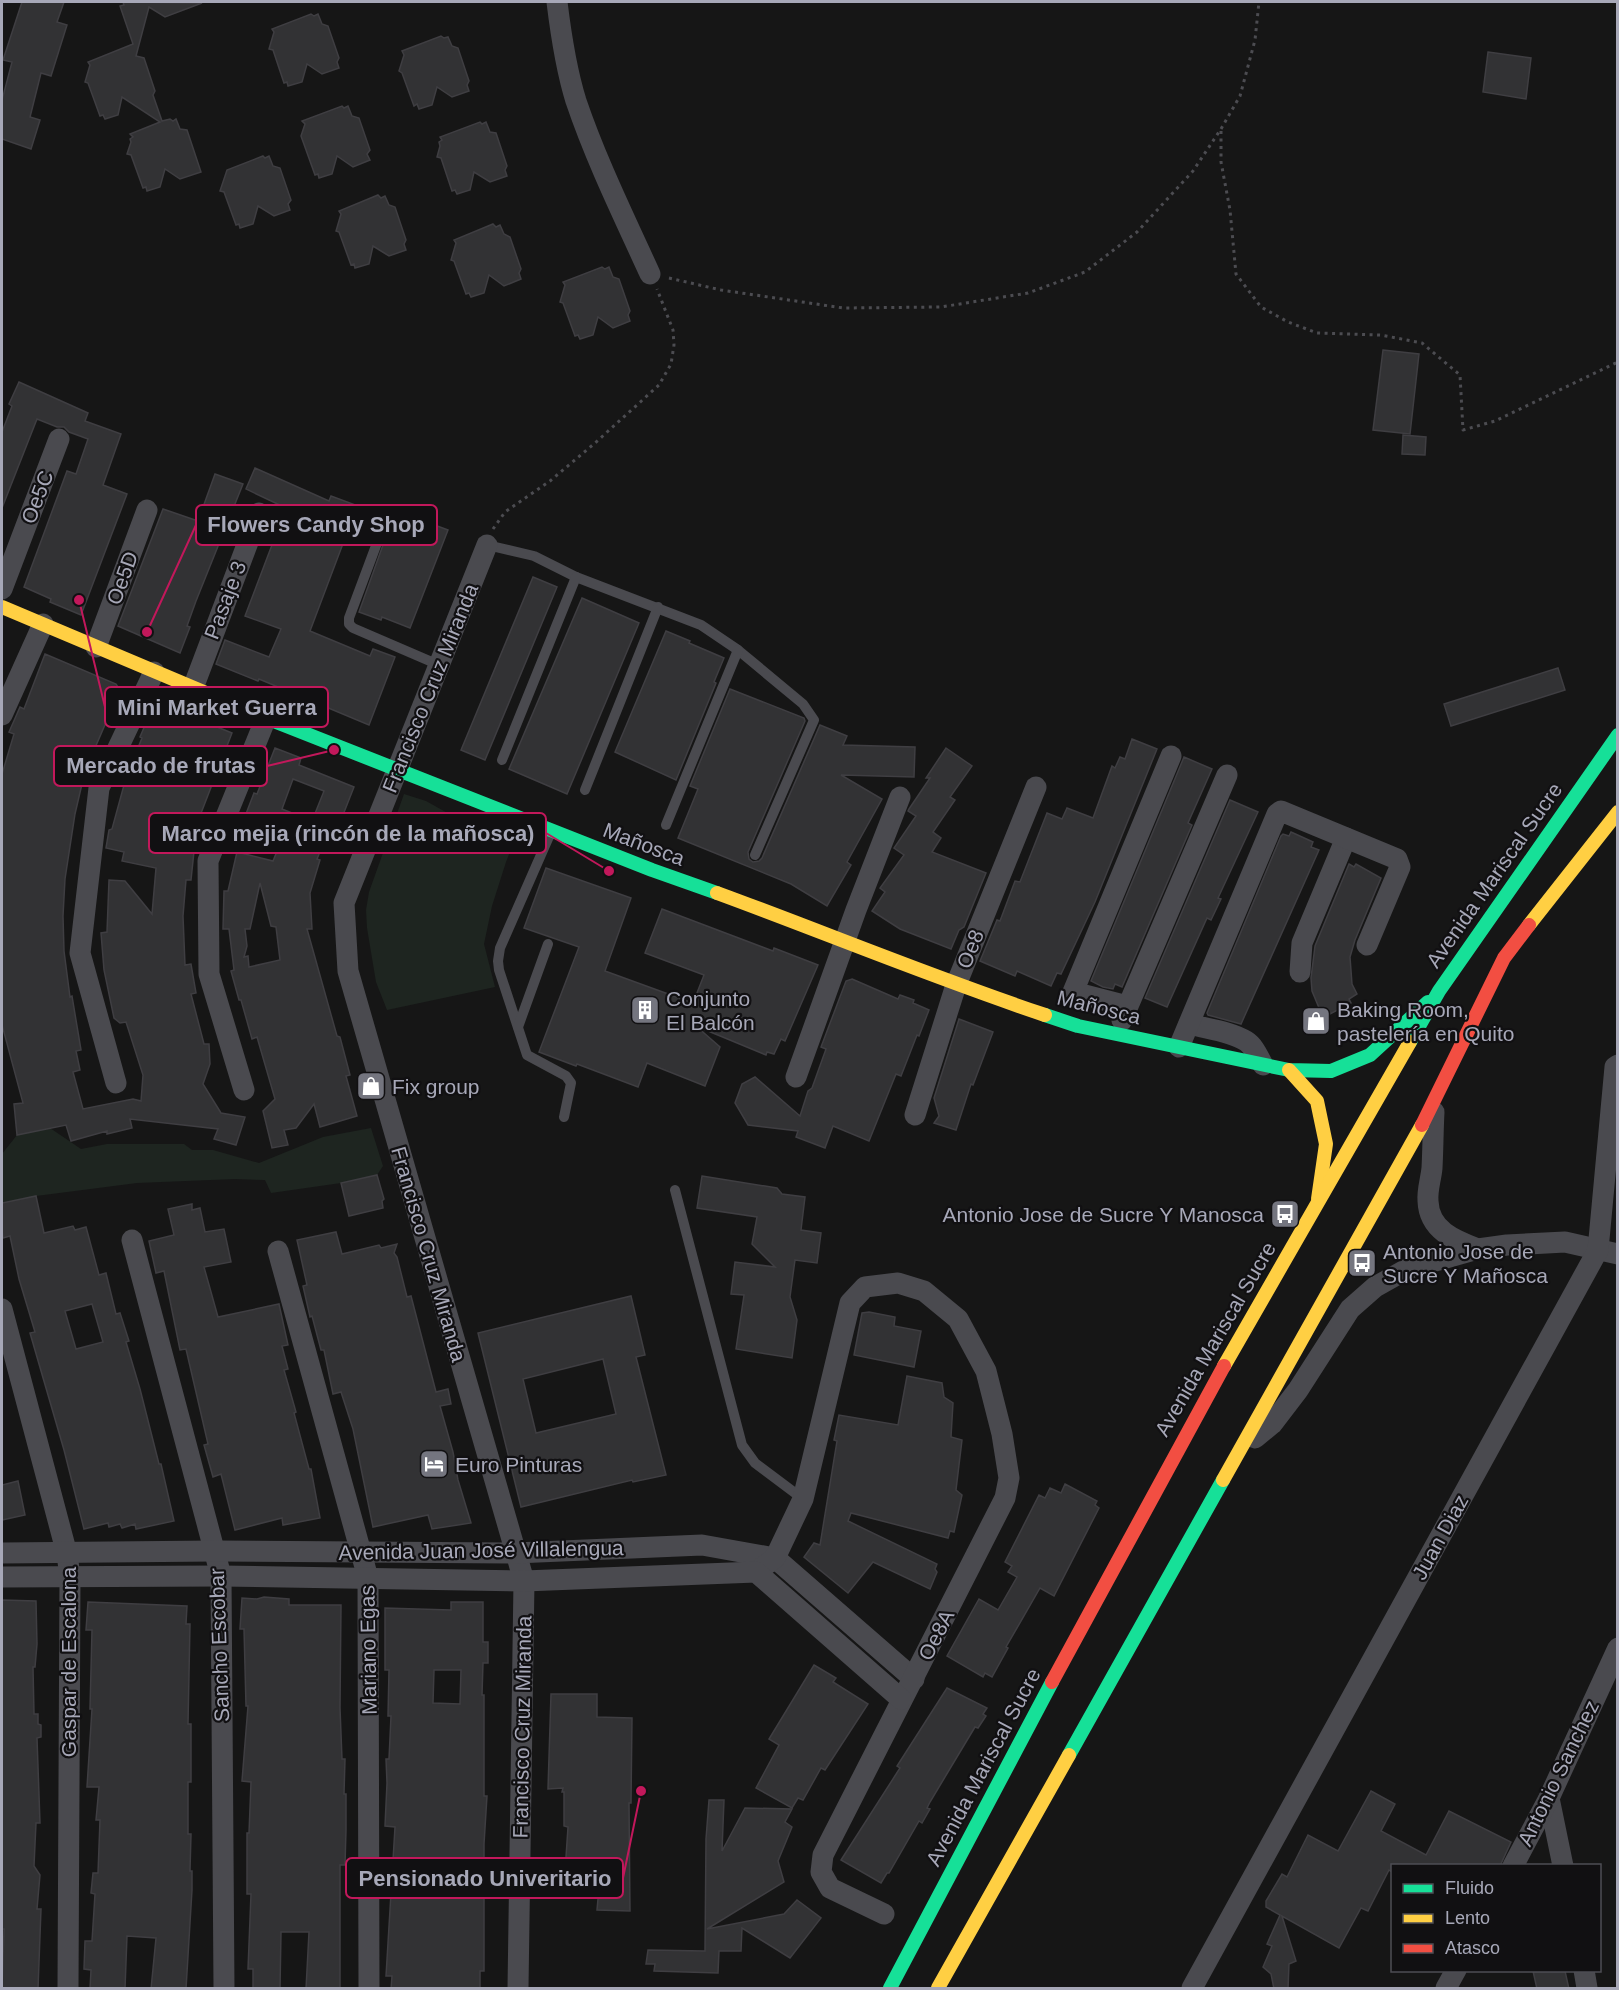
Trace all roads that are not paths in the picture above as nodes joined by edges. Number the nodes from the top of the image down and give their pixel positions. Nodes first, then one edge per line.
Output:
1 (557, 2) edge
2 (650, 274) road end
3 (59, 439) dead end
4 (147, 510) dead end
5 (259, 513) dead end
6 (377, 543) dead end
7 (487, 545) joint
8 (576, 577) junction
9 (2, 589) edge
10 (2, 607) edge
11 (658, 607) junction
12 (43, 624) junction
13 (96, 647) junction
14 (738, 650) junction
15 (440, 665) junction
16 (154, 672) junction
17 (193, 688) junction
18 (2, 715) edge
19 (266, 718) junction
20 (1617, 735) edge
21 (1171, 756) dead end
22 (502, 760) dead end
23 (397, 770) junction
24 (1227, 775) dead end
25 (1036, 787) dead end
26 (585, 790) dead end
27 (900, 797) dead end
28 (1617, 812) edge
29 (666, 825) dead end
30 (552, 831) junction
31 (1346, 838) junction
32 (756, 855) dead end
33 (845, 940) junction
34 (548, 944) dead end
35 (1367, 945) dead end
36 (1300, 972) dead end
37 (956, 985) junction
38 (1439, 991) junction
39 (1127, 1006) junction
40 (1189, 1024) junction
41 (518, 1027) junction
42 (1116, 1034) junction
43 (1179, 1047) junction
44 (1263, 1065) junction
45 (1617, 1065) edge
46 (1289, 1070) junction
47 (796, 1077) dead end
48 (116, 1083) dead end
49 (244, 1090) dead end
50 (1434, 1101) junction
51 (915, 1115) dead end
52 (564, 1117) dead end
53 (675, 1190) dead end
54 (1317, 1204) junction
55 (132, 1240) dead end
56 (1478, 1249) junction
57 (278, 1251) dead end
58 (1608, 1252) edge
59 (2, 1309) edge
60 (1238, 1452) junction
61 (803, 1499) junction
62 (215, 1551) junction
63 (361, 1552) junction
64 (2, 1553) edge
65 (516, 1553) junction
66 (67, 1554) junction
67 (775, 1558) junction
68 (756, 1572) junction
69 (221, 1576) junction
70 (2, 1577) edge
71 (70, 1577) junction
72 (368, 1578) junction
73 (524, 1581) junction
74 (1617, 1648) edge
75 (914, 1679) junction
76 (901, 1699) junction
77 (1549, 1798) junction
78 (1514, 1864) edge
79 (1563, 1864) edge
80 (884, 1914) dead end
81 (1455, 1972) edge
82 (1584, 1972) edge
83 (68, 1989) edge
84 (224, 1989) edge
85 (369, 1989) edge
86 (518, 1989) edge
87 (890, 1989) edge
88 (938, 1989) edge
89 (1192, 1989) edge
90 (1446, 1989) edge
91 (1587, 1989) edge

1 - 2 street
3 - 9 street, Oe5C
4 - 13 street, Oe5D
5 - 17 street, Pasaje 3
6 - 15 lane
7 - 8 lane
7 - 15 street, Francisco Cruz Miranda
8 - 11 lane
8 - 22 lane
10 - 12 main road, Mañosca
11 - 14 lane
11 - 26 lane
12 - 13 main road, Mañosca
12 - 18 street
13 - 16 main road, Mañosca
14 - 29 lane
14 - 32 lane
15 - 23 street, Francisco Cruz Miranda
16 - 17 main road, Mañosca
16 - 48 street
17 - 19 main road, Mañosca
19 - 23 main road, Mañosca
19 - 49 street
20 - 38 main road, Avenida Mariscal Sucre
21 - 39 street
23 - 30 main road, Mañosca
23 - 65 street, Francisco Cruz Miranda
24 - 39 street
25 - 37 street, Oe8
27 - 33 street
28 - 50 main road
30 - 33 main road, Mañosca
30 - 41 lane
31 - 35 street
31 - 36 street
31 - 40 street
33 - 37 main road, Mañosca
33 - 47 street
34 - 41 lane
37 - 42 main road, Mañosca
37 - 51 street, Oe8
38 - 46 main road, Mañosca
38 - 54 main road, Avenida Mariscal Sucre
39 - 42 street
40 - 43 street
40 - 44 street
41 - 52 lane
42 - 43 main road, Mañosca
43 - 44 main road, Mañosca
44 - 46 main road, Mañosca
45 - 58 street, Juan Diaz
46 - 54 main road
50 - 56 street
50 - 60 main road
53 - 61 lane
54 - 87 main road, Avenida Mariscal Sucre
55 - 62 street, Sancho Escobar
56 - 58 street
56 - 60 street
57 - 63 street, Mariano Egas
58 - 89 street, Juan Diaz
59 - 66 street, Gaspar de Escalona
60 - 88 main road
61 - 67 street
61 - 75 street, Oe8A
62 - 63 street, Avenida Juan José Villalengua
62 - 66 street, Avenida Juan José Villalengua
62 - 69 street, Sancho Escobar
63 - 65 street, Avenida Juan José Villalengua
63 - 72 street, Mariano Egas
64 - 66 street, Avenida Juan José Villalengua
65 - 67 street, Avenida Juan José Villalengua
65 - 73 street, Francisco Cruz Miranda
66 - 71 street, Gaspar de Escalona
67 - 68 street
67 - 75 street
68 - 73 street, Avenida Juan José Villalengua
68 - 76 street
69 - 71 street, Avenida Juan José Villalengua
69 - 72 street, Avenida Juan José Villalengua
69 - 84 street, Sancho Escobar
70 - 71 street, Avenida Juan José Villalengua
71 - 83 street, Gaspar de Escalona
72 - 73 street, Avenida Juan José Villalengua
72 - 85 street, Mariano Egas
73 - 86 street, Francisco Cruz Miranda
74 - 77 street, Antonio Sanchez
75 - 76 street, Oe8A
76 - 80 street, Oe8A
77 - 78 street, Antonio Sanchez
77 - 79 street
81 - 90 street
82 - 91 street

